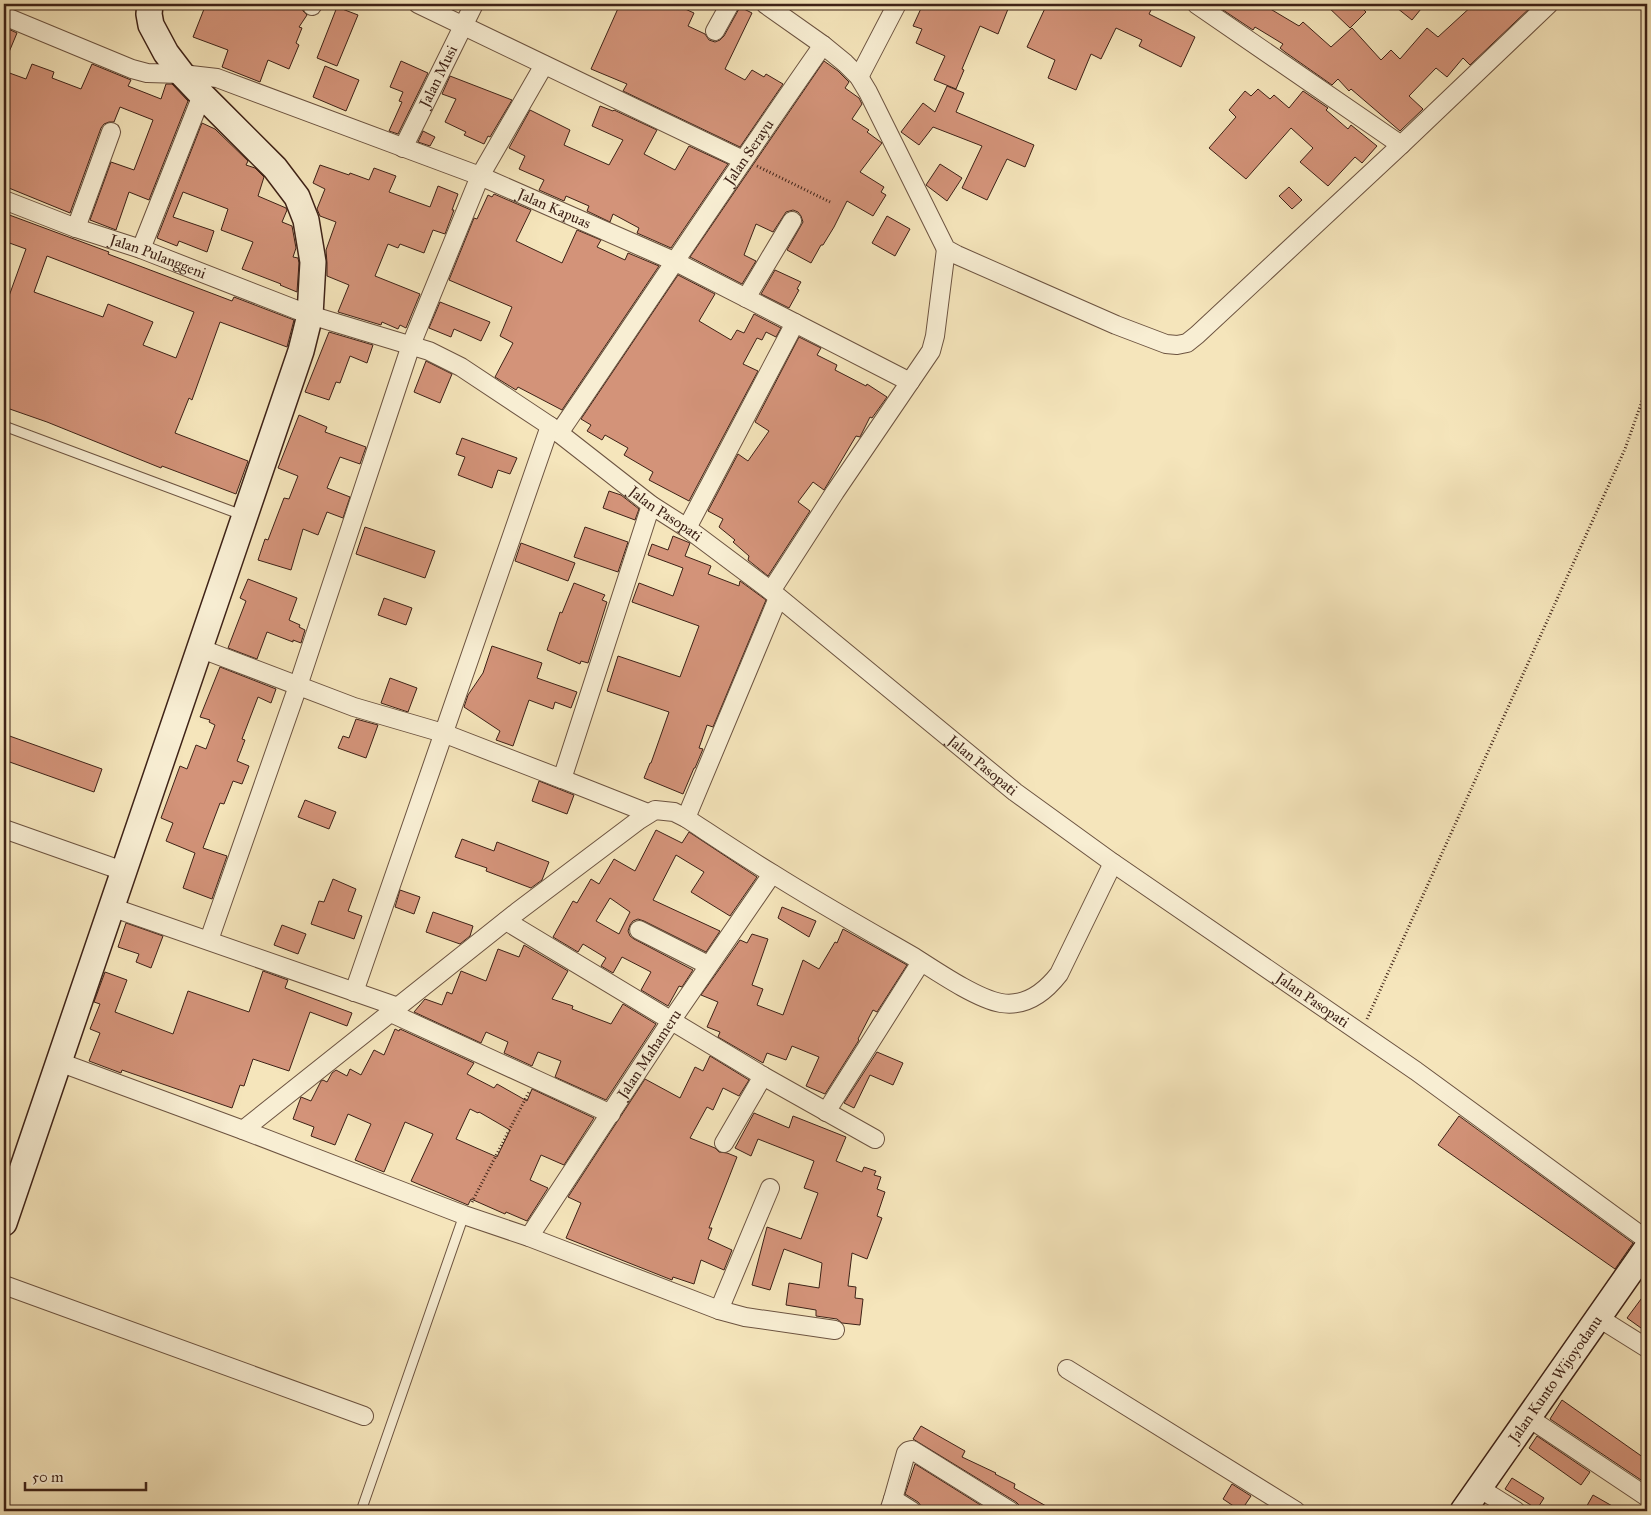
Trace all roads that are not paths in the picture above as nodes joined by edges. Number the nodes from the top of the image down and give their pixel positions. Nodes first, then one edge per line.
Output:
1 (150, 4) edge
2 (418, 4) edge
3 (474, 4) edge
4 (730, 4) edge
5 (765, 4) edge
6 (897, 4) edge
7 (1196, 4) edge
8 (1549, 4) edge
9 (4, 16) edge
10 (464, 25) junction
11 (715, 31) dead end
12 (823, 45) junction
13 (544, 64) junction
14 (182, 74) junction
15 (859, 76) junction
16 (202, 95) junction
17 (111, 132) dead end
18 (1401, 145) junction
19 (403, 148) junction
20 (743, 160) junction
21 (480, 176) junction
22 (4, 200) edge
23 (792, 221) dead end
24 (76, 228) junction
25 (142, 249) junction
26 (946, 249) junction
27 (676, 262) junction
28 (746, 298) junction
29 (310, 315) junction
30 (795, 323) junction
31 (411, 345) junction
32 (910, 382) junction
33 (4, 426) edge
34 (555, 430) junction
35 (651, 505) junction
36 (244, 516) junction
37 (686, 528) junction
38 (774, 595) junction
39 (199, 648) junction
40 (298, 686) junction
41 (443, 733) junction
42 (562, 779) junction
43 (648, 813) junction
44 (686, 818) junction
45 (4, 829) edge
46 (1113, 863) junction
47 (123, 871) junction
48 (772, 874) junction
49 (111, 907) junction
50 (506, 920) junction
51 (639, 930) dead end
52 (209, 940) junction
53 (921, 962) junction
54 (708, 965) junction
55 (354, 992) junction
56 (394, 1010) junction
57 (671, 1021) junction
58 (59, 1062) junction
59 (763, 1076) junction
60 (826, 1112) junction
61 (611, 1114) junction
62 (243, 1130) junction
63 (875, 1139) dead end
64 (724, 1143) dead end
65 (770, 1188) dead end
66 (464, 1216) junction
67 (4, 1223) edge
68 (529, 1237) junction
69 (1647, 1240) edge
70 (1647, 1248) edge
71 (4, 1285) edge
72 (719, 1310) junction
73 (1599, 1318) junction
74 (834, 1330) dead end
75 (1647, 1348) edge
76 (1067, 1369) dead end
77 (364, 1416) dead end
78 (1529, 1418) junction
79 (1479, 1488) junction
80 (1647, 1497) edge
81 (891, 1505) edge
82 (1002, 1509) edge
83 (361, 1511) edge
84 (912, 1511) edge
85 (1296, 1511) edge
86 (1463, 1511) edge
87 (1516, 1511) edge

1 - 14 main road
2 - 10 street
3 - 10 street, Jalan Musi
4 - 11 street
5 - 12 street
6 - 15 street
7 - 18 street
8 - 18 street
9 - 14 street, Jalan Kapuas
10 - 13 street
10 - 19 street, Jalan Musi
12 - 15 street
12 - 20 street, Jalan Serayu
13 - 20 street
13 - 21 street
14 - 16 main road
14 - 19 street, Jalan Kapuas
15 - 26 street
16 - 25 street
16 - 29 main road
17 - 24 street
18 - 26 street
19 - 21 street, Jalan Kapuas
20 - 27 street, Jalan Serayu
21 - 27 street, Jalan Kapuas
21 - 31 street
22 - 24 street, Jalan Pulanggeni
23 - 28 street
24 - 25 street, Jalan Pulanggeni
25 - 29 street, Jalan Pulanggeni
26 - 32 street
27 - 28 street, Jalan Kapuas
27 - 34 street, Jalan Serayu
28 - 30 street, Jalan Kapuas
29 - 31 street, Jalan Pasopati
29 - 36 main road
30 - 32 street, Jalan Kapuas
30 - 37 street
31 - 34 street, Jalan Pasopati
31 - 40 street
32 - 38 street
33 - 36 lane
34 - 35 street, Jalan Pasopati
34 - 41 street, Jalan Serayu
35 - 37 street, Jalan Pasopati
35 - 42 street
36 - 39 main road
37 - 38 street, Jalan Pasopati
38 - 44 street
38 - 46 street, Jalan Pasopati
39 - 40 street
39 - 47 main road
40 - 41 street
40 - 52 street
41 - 42 street
41 - 55 street, Jalan Serayu
42 - 43 street
43 - 44 street
43 - 50 street
44 - 48 street
45 - 47 street
46 - 53 street
46 - 69 street, Jalan Pasopati
47 - 49 main road
48 - 53 street
48 - 54 street, Jalan Mahameru
49 - 52 street
49 - 58 main road
50 - 56 street
50 - 57 street
51 - 54 street
52 - 55 street
53 - 60 street
54 - 57 street, Jalan Mahameru
55 - 56 street
56 - 61 street
56 - 62 street
57 - 59 street
57 - 61 street, Jalan Mahameru
58 - 62 street
58 - 67 main road
59 - 60 street
59 - 64 street
60 - 63 street
61 - 68 street, Jalan Mahameru
62 - 66 street
65 - 72 street
66 - 68 street
66 - 83 lane
68 - 72 street
70 - 73 main road, Jalan Kunto Wijoyodanu
71 - 77 street
72 - 74 street
73 - 75 street
73 - 78 main road, Jalan Kunto Wijoyodanu
76 - 85 street
78 - 79 main road, Jalan Kunto Wijoyodanu
78 - 80 street
79 - 86 main road, Jalan Kunto Wijoyodanu
79 - 87 street
81 - 82 street
81 - 84 street

